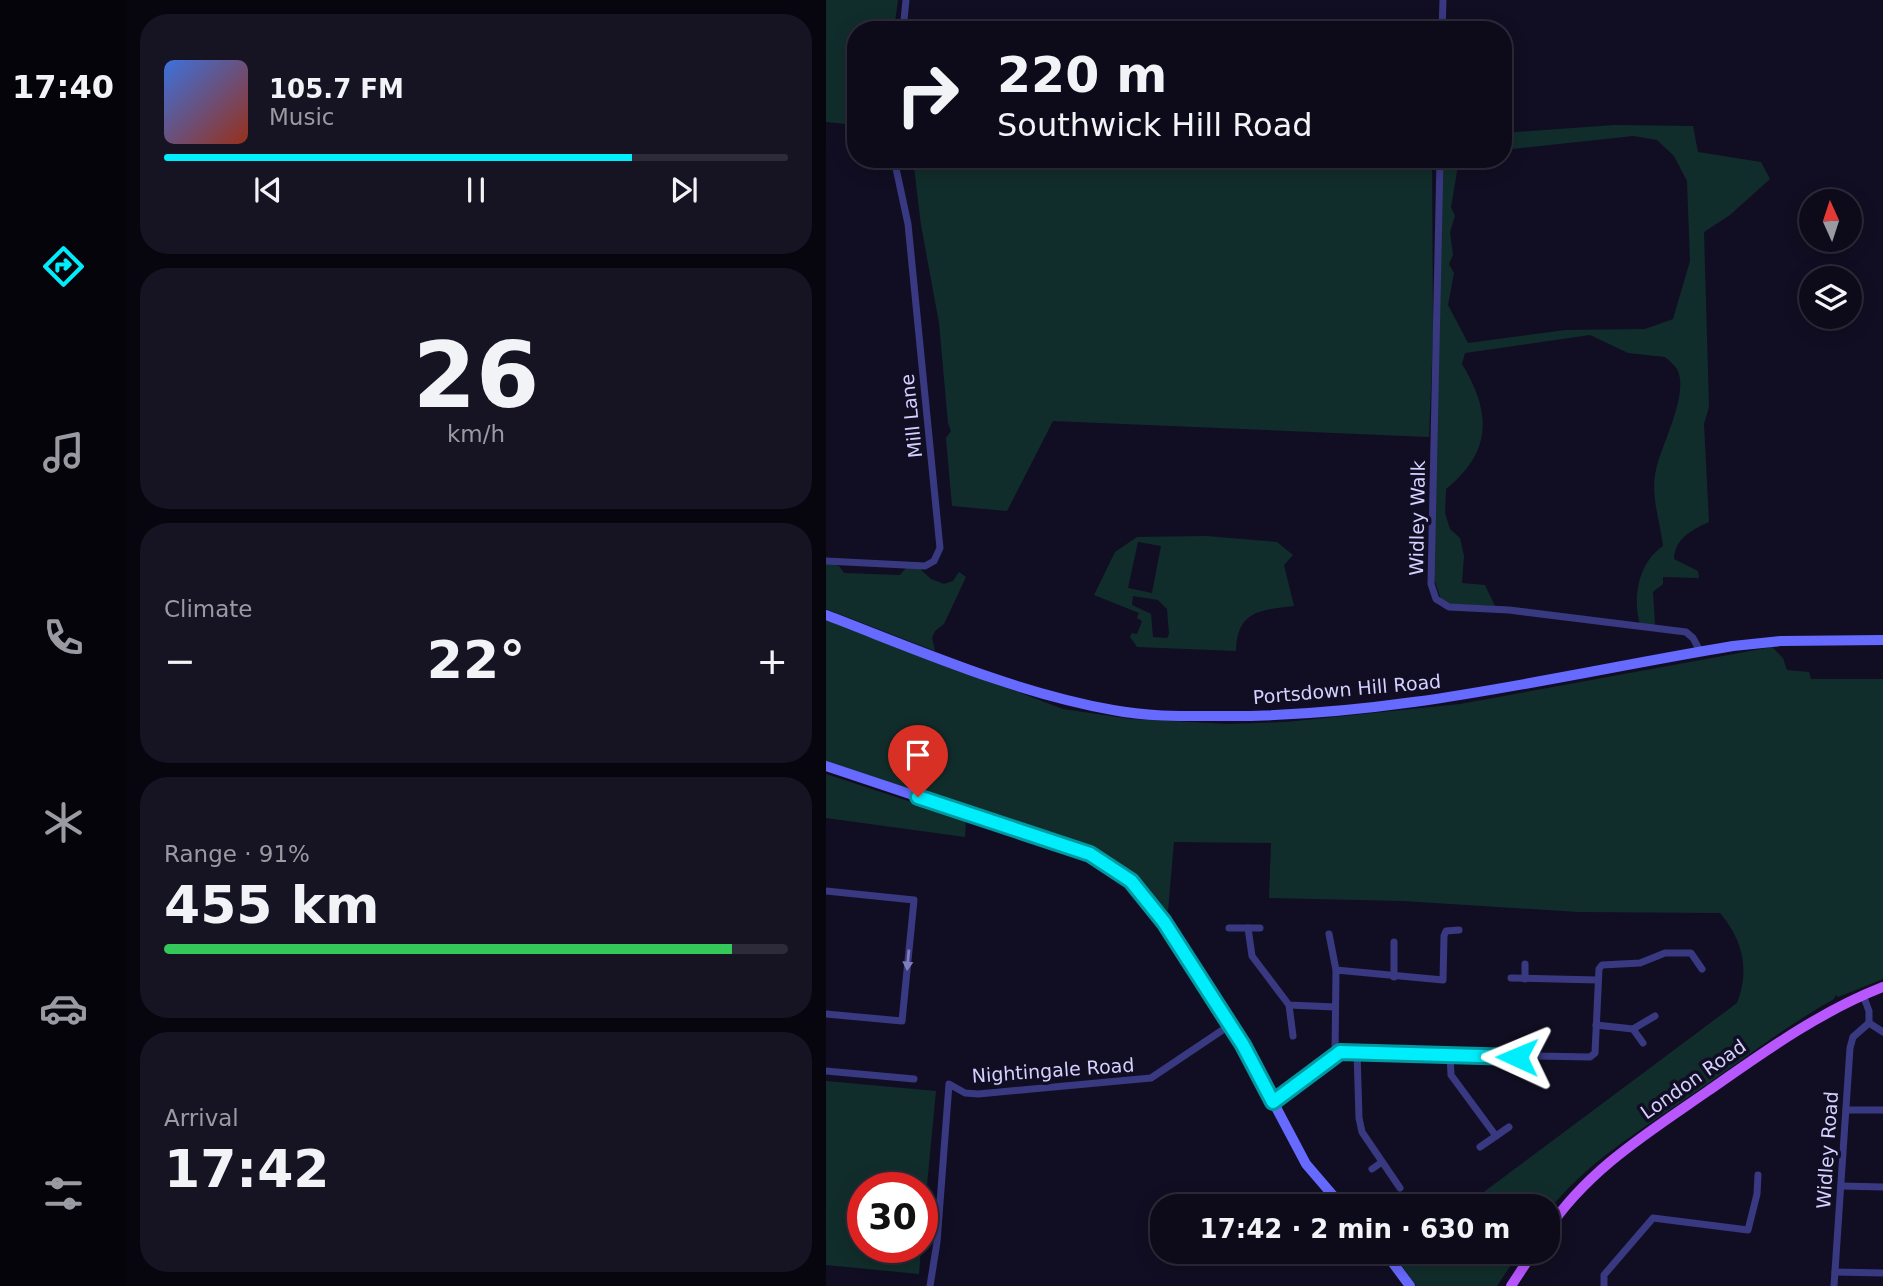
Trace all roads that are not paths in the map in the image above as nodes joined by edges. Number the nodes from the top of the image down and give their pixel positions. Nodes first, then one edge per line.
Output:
1 (906, 0) edge
2 (1443, 0) edge
3 (904, 21) edge
4 (1442, 21) edge
5 (896, 168) edge
6 (1440, 168) edge
7 (826, 561) edge
8 (826, 615) edge
9 (1883, 640) edge
10 (1700, 651) junction
11 (826, 766) edge
12 (826, 891) edge
13 (1229, 928) dead end
14 (1248, 928) junction
15 (1260, 928) dead end
16 (1459, 930) dead end
17 (1329, 934) dead end
18 (1394, 942) dead end
19 (1525, 964) dead end
20 (1702, 969) dead end
21 (1336, 970) junction
22 (1394, 977) junction
23 (1511, 978) dead end
24 (1525, 979) junction
25 (1598, 980) junction
26 (1883, 987) edge
27 (1863, 995) junction
28 (1289, 1005) junction
29 (1335, 1007) junction
30 (826, 1014) edge
31 (1655, 1016) dead end
32 (1869, 1023) junction
33 (1230, 1025) junction
34 (1596, 1025) junction
35 (1633, 1029) junction
36 (1883, 1032) edge
37 (1293, 1036) dead end
38 (1643, 1043) dead end
39 (1357, 1052) junction
40 (1335, 1053) junction
41 (1450, 1054) junction
42 (826, 1072) edge
43 (914, 1079) dead end
44 (1273, 1102) junction
45 (1846, 1110) junction
46 (1883, 1110) edge
47 (1509, 1127) dead end
48 (1496, 1136) junction
49 (1480, 1147) dead end
50 (1382, 1162) junction
51 (1372, 1168) dead end
52 (1758, 1175) dead end
53 (1841, 1186) junction
54 (1883, 1187) edge
55 (1400, 1188) dead end
56 (1332, 1194) edge
57 (1560, 1215) edge
58 (1394, 1264) edge
59 (1525, 1264) edge
60 (1835, 1272) junction
61 (1883, 1273) edge
62 (930, 1286) edge
63 (1410, 1286) edge
64 (1511, 1286) edge
65 (1604, 1286) edge
66 (1834, 1286) edge

1 - 3 street
2 - 4 street
5 - 7 street, Mill Lane
6 - 10 street, Widley Walk
8 - 10 main road, Portsdown Hill Road
9 - 10 main road, Portsdown Hill Road
11 - 33 main road
12 -> 30 street
13 - 14 street
14 - 15 street
14 - 28 street
16 - 22 street
17 - 21 street
18 - 22 street
19 - 24 street
20 - 25 street
21 - 22 street
21 - 29 street
23 - 24 street
24 - 25 street
25 - 34 street
26 - 27 main road, London Road
27 - 32 street
27 - 57 main road, London Road
28 - 29 street
28 - 37 street
29 - 40 street
31 - 35 street
32 - 36 street
32 - 45 street, Widley Road
33 - 44 main road
33 - 62 street, Nightingale Road
34 - 35 street
34 - 41 street
35 - 38 street
39 - 40 street
39 - 41 street
39 - 50 street
40 - 44 street
41 - 48 street
42 - 43 street
44 - 56 main road
45 - 46 street
45 - 53 street, Widley Road
47 - 48 street
48 - 49 street
50 - 51 street
50 - 55 street
52 - 65 street
53 - 54 street
53 - 60 street, Widley Road
58 - 63 main road
59 - 64 main road
60 - 61 street
60 - 66 street, Widley Road

